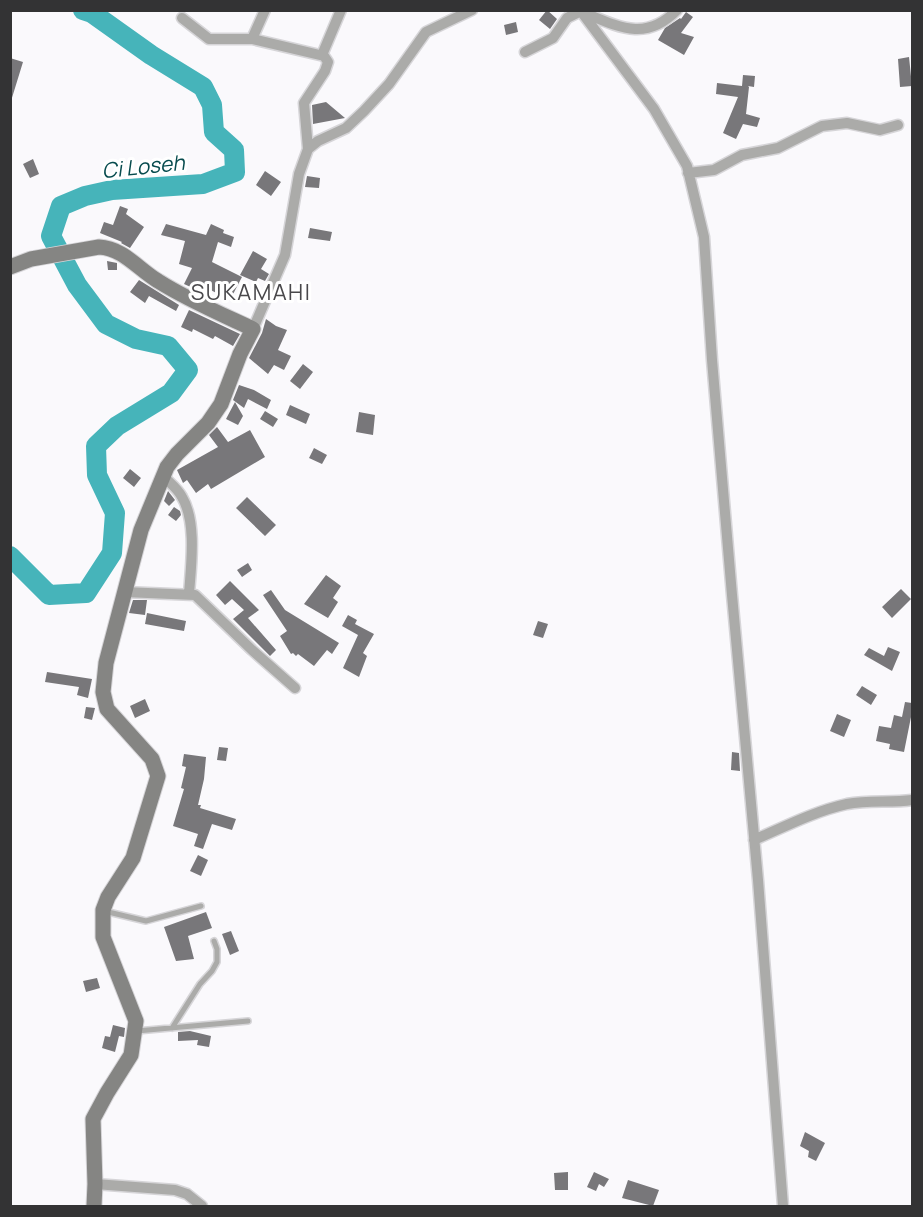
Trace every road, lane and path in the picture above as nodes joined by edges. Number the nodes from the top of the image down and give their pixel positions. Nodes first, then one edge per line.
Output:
1 (266, 10) edge
2 (341, 10) edge
3 (472, 10) edge
4 (677, 10) edge
5 (579, 11) edge
6 (182, 18) dead end
7 (252, 39) junction
8 (525, 52) dead end
9 (322, 55) junction
10 (898, 125) dead end
11 (308, 149) junction
12 (688, 173) junction
13 (10, 267) edge
14 (253, 329) junction
15 (163, 477) junction
16 (124, 592) junction
17 (189, 594) junction
18 (295, 688) dead end
19 (912, 800) edge
20 (754, 840) junction
21 (201, 906) dead end
22 (103, 910) junction
23 (214, 941) dead end
24 (248, 1021) dead end
25 (172, 1028) junction
26 (135, 1031) junction
27 (95, 1184) junction
28 (94, 1206) edge
29 (202, 1206) edge
30 (783, 1206) edge

1 - 7 street
2 - 9 street
3 - 11 street
4 - 5 street
5 - 8 street
5 - 12 street
6 - 7 street
7 - 9 street
9 - 11 street
10 - 12 street
11 - 14 street
12 - 20 street
13 - 14 street
14 - 15 street
15 - 16 street
15 - 17 street
16 - 17 street
16 - 22 street
17 - 18 street
19 - 20 street
20 - 30 street
21 - 22 lane
22 - 26 street
23 - 25 lane
24 - 25 lane
25 - 26 lane
26 - 27 street
27 - 28 street
27 - 29 street

